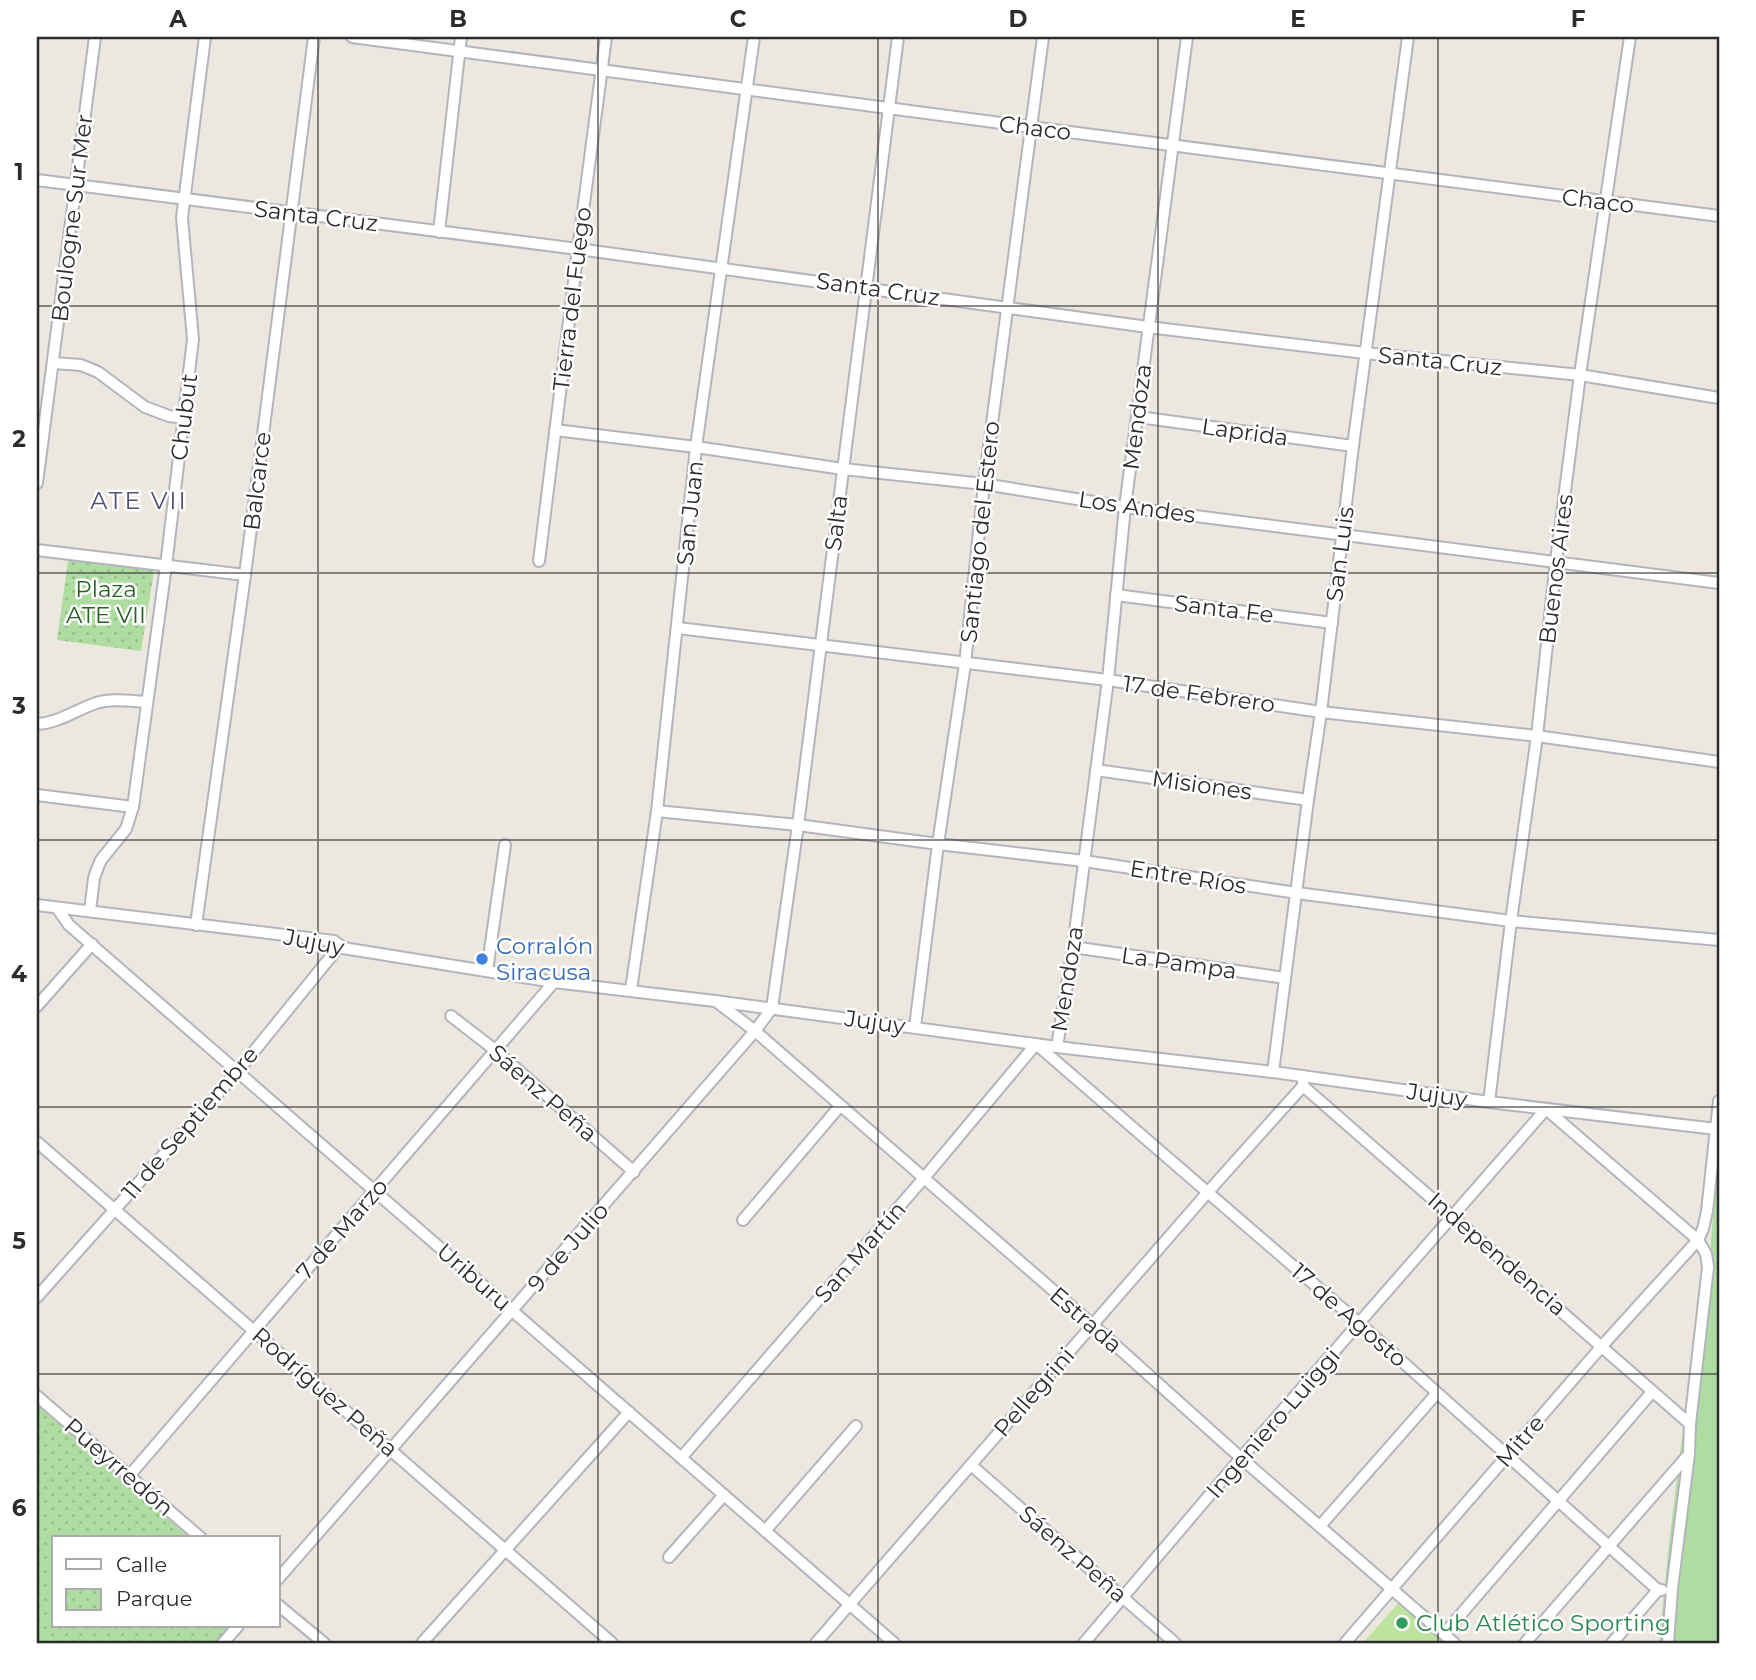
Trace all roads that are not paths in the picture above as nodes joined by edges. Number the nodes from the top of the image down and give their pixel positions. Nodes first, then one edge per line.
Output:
1 (95, 37) edge
2 (205, 37) edge
3 (314, 37) edge
4 (352, 37) edge
5 (461, 37) edge
6 (606, 37) edge
7 (754, 37) edge
8 (898, 37) edge
9 (1043, 37) edge
10 (1187, 37) edge
11 (1408, 37) edge
12 (1630, 37) edge
13 (459, 51) junction
14 (601, 70) junction
15 (747, 89) junction
16 (889, 108) junction
17 (1031, 128) junction
18 (1174, 145) junction
19 (1390, 173) junction
20 (37, 180) edge
21 (76, 186) junction
22 (185, 200) junction
23 (1607, 202) junction
24 (292, 213) junction
25 (1719, 216) edge
26 (439, 232) junction
27 (578, 249) junction
28 (722, 268) junction
29 (867, 288) junction
30 (1007, 306) junction
31 (1149, 327) junction
32 (1365, 353) junction
33 (53, 363) junction
34 (1580, 375) junction
35 (1719, 398) edge
36 (1138, 417) junction
37 (184, 418) junction
38 (555, 430) junction
39 (1353, 446) junction
40 (696, 447) junction
41 (843, 468) junction
42 (37, 483) edge
43 (984, 484) junction
44 (1125, 507) junction
45 (1343, 534) junction
46 (37, 550) edge
47 (539, 561) dead end
48 (1556, 561) junction
49 (166, 566) junction
50 (245, 575) junction
51 (1719, 583) edge
52 (1116, 595) junction
53 (1332, 623) junction
54 (678, 628) junction
55 (821, 646) junction
56 (965, 664) junction
57 (1108, 680) junction
58 (147, 702) junction
59 (1321, 712) junction
60 (37, 724) edge
61 (1537, 736) junction
62 (1719, 762) edge
63 (1096, 770) junction
64 (37, 795) edge
65 (1308, 800) junction
66 (133, 807) junction
67 (657, 811) junction
68 (798, 825) junction
69 (938, 844) junction
70 (505, 845) dead end
71 (1084, 861) junction
72 (1297, 893) junction
73 (37, 905) edge
74 (57, 908) junction
75 (90, 911) junction
76 (1511, 921) junction
77 (196, 925) junction
78 (1719, 940) edge
79 (92, 944) junction
80 (338, 945) junction
81 (1073, 947) junction
82 (487, 971) junction
83 (1285, 978) junction
84 (554, 982) junction
85 (631, 990) junction
86 (715, 1001) junction
87 (37, 1006) edge
88 (772, 1009) junction
89 (452, 1016) dead end
90 (915, 1027) junction
91 (755, 1031) junction
92 (1036, 1044) junction
93 (1057, 1047) junction
94 (495, 1050) junction
95 (238, 1071) junction
96 (1273, 1072) junction
97 (1303, 1081) junction
98 (1719, 1101) edge
99 (1489, 1102) junction
100 (840, 1106) junction
101 (1546, 1109) junction
102 (1716, 1129) junction
103 (37, 1142) edge
104 (634, 1172) junction
105 (924, 1178) junction
106 (375, 1191) junction
107 (1208, 1192) junction
108 (115, 1210) junction
109 (1453, 1216) junction
110 (743, 1220) dead end
111 (1698, 1240) junction
112 (37, 1297) edge
113 (512, 1311) junction
114 (1359, 1323) junction
115 (1093, 1325) junction
116 (254, 1331) junction
117 (1602, 1346) junction
118 (1652, 1392) junction
119 (1437, 1393) junction
120 (37, 1395) edge
121 (629, 1412) junction
122 (1690, 1424) junction
123 (856, 1426) dead end
124 (391, 1450) junction
125 (1689, 1454) junction
126 (1507, 1457) junction
127 (681, 1458) junction
128 (1241, 1458) junction
129 (971, 1465) junction
130 (129, 1476) junction
131 (724, 1495) junction
132 (1558, 1500) junction
133 (1320, 1526) junction
134 (765, 1531) junction
135 (199, 1536) edge
136 (1609, 1546) junction
137 (505, 1550) junction
138 (669, 1557) dead end
139 (280, 1576) edge
140 (1392, 1589) junction
141 (1672, 1589) junction
142 (1658, 1590) junction
143 (1124, 1598) junction
144 (850, 1605) junction
145 (280, 1607) edge
146 (235, 1628) edge
147 (601, 1633) junction
148 (1444, 1634) junction
149 (223, 1643) edge
150 (324, 1643) edge
151 (422, 1643) edge
152 (592, 1643) edge
153 (612, 1643) edge
154 (816, 1643) edge
155 (894, 1643) edge
156 (1084, 1643) edge
157 (1175, 1643) edge
158 (1345, 1643) edge
159 (1454, 1643) edge
160 (1525, 1643) edge
161 (1612, 1643) edge
162 (1668, 1643) edge

1 - 21 street, Boulogne Sur Mer
2 - 22 street, Chubut
3 - 24 street, Balcarce
4 - 13 street, Chaco
5 - 13 street
6 - 14 street, Tierra del Fuego
7 - 15 street, San Juan
8 - 16 street, Salta
9 - 17 street, Santiago del Estero
10 - 18 street, Mendoza
11 - 19 street, San Luis
12 - 23 street, Buenos Aires
13 - 14 street, Chaco
13 - 26 street
14 - 15 street, Chaco
14 - 27 street, Tierra del Fuego
15 - 16 street, Chaco
15 - 28 street, San Juan
16 - 17 street, Chaco
16 - 29 street, Salta
17 - 18 street, Chaco
17 - 30 street, Santiago del Estero
18 - 19 street, Chaco
18 - 31 street, Mendoza
19 - 23 street, Chaco
19 - 32 street, San Luis
20 - 21 street, Santa Cruz
21 - 22 street, Santa Cruz
21 - 33 street, Boulogne Sur Mer
22 - 24 street, Santa Cruz
22 - 37 street, Chubut
23 - 25 street, Chaco
23 - 34 street, Buenos Aires
24 - 26 street, Santa Cruz
24 - 50 street, Balcarce
26 - 27 street, Santa Cruz
27 - 28 street, Santa Cruz
27 - 38 street, Tierra del Fuego
28 - 29 street, Santa Cruz
28 - 40 street, San Juan
29 - 30 street, Santa Cruz
29 - 41 street, Salta
30 - 31 street, Santa Cruz
30 - 43 street, Santiago del Estero
31 - 32 street, Santa Cruz
31 - 36 street, Mendoza
32 - 34 street, Santa Cruz
32 - 39 street, San Luis
33 - 37 street
33 - 42 street, Boulogne Sur Mer
34 - 35 street, Santa Cruz
34 - 48 street, Buenos Aires
36 - 39 street, Laprida
36 - 44 street, Mendoza
37 - 49 street, Chubut
38 - 40 street, Los Andes
38 - 47 street, Tierra del Fuego
39 - 45 street, San Luis
40 - 41 street, Los Andes
40 - 54 street, San Juan
41 - 43 street, Los Andes
41 - 55 street, Salta
43 - 44 street, Los Andes
43 - 56 street, Santiago del Estero
44 - 45 street, Los Andes
44 - 52 street, Mendoza
45 - 48 street, Los Andes
45 - 53 street, San Luis
46 - 49 street
48 - 51 street, Los Andes
48 - 61 street, Buenos Aires
49 - 50 street
49 - 58 street, Chubut
50 - 77 street, Balcarce
52 - 53 street, Santa Fe
52 - 57 street, Mendoza
53 - 59 street, San Luis
54 - 55 street, 17 de Febrero
54 - 67 street, San Juan
55 - 56 street, 17 de Febrero
55 - 68 street, Salta
56 - 57 street, 17 de Febrero
56 - 69 street, Santiago del Estero
57 - 59 street, 17 de Febrero
57 - 63 street, Mendoza
58 - 60 street
58 - 66 street, Chubut
59 - 61 street, 17 de Febrero
59 - 65 street, San Luis
61 - 62 street, 17 de Febrero
61 - 76 street, Buenos Aires
63 - 65 street, Misiones
63 - 71 street, Mendoza
64 - 66 street
65 - 72 street, San Luis
66 - 75 street, Chubut
67 - 68 street, Entre Ríos
67 - 85 street, San Juan
68 - 69 street, Entre Ríos
68 - 88 street, Salta
69 - 71 street, Entre Ríos
69 - 90 street, Santiago del Estero
70 - 82 street
71 - 72 street, Entre Ríos
71 - 81 street, Mendoza
72 - 76 street, Entre Ríos
72 - 83 street, San Luis
73 - 74 street, Jujuy
74 - 75 street, Jujuy
74 - 79 street, Uriburu
75 - 77 street, Jujuy
76 - 78 street, Entre Ríos
76 - 99 street, Buenos Aires
77 - 80 street, Jujuy
79 - 87 street
79 - 95 street, Uriburu
80 - 82 street, Jujuy
80 - 95 street, 11 de Septiembre
81 - 83 street, La Pampa
81 - 93 street, Mendoza
82 - 84 street, Jujuy
83 - 96 street, San Luis
84 - 85 street, Jujuy
84 - 94 street, 7 de Marzo
85 - 86 street, Jujuy
86 - 88 street, Jujuy
86 - 91 street, Estrada
88 - 90 street, Jujuy
88 - 91 street, 9 de Julio
89 - 94 street, Sáenz Peña
90 - 92 street, Jujuy
91 - 100 street, Estrada
91 - 104 street, 9 de Julio
92 - 93 street, Jujuy
92 - 105 street, San Martín
92 - 107 street, 17 de Agosto
93 - 96 street, Jujuy
94 - 104 street, Sáenz Peña
94 - 106 street, 7 de Marzo
95 - 106 street, Uriburu
95 - 108 street, 11 de Septiembre
96 - 97 street, Jujuy
97 - 99 street, Jujuy
97 - 107 street, Pellegrini
97 - 109 street, Independencia
98 - 102 street
99 - 101 street, Jujuy
100 - 105 street, Estrada
100 - 110 street
101 - 102 street, Jujuy
101 - 109 street, Ingeniero Luiggi
101 - 111 street
102 - 111 street
103 - 108 street, Rodríguez Peña
104 - 113 street, 9 de Julio
105 - 115 street, Estrada
105 - 127 street, San Martín
106 - 113 street, Uriburu
106 - 116 street, 7 de Marzo
107 - 114 street, 17 de Agosto
107 - 115 street, Pellegrini
108 - 112 street, 11 de Septiembre
108 - 116 street, Rodríguez Peña
109 - 114 street, Ingeniero Luiggi
109 - 117 street, Independencia
111 - 117 street, Mitre
111 - 122 street
113 - 121 street, Uriburu
113 - 124 street, 9 de Julio
114 - 119 street, 17 de Agosto
114 - 128 street, Ingeniero Luiggi
115 - 128 street, Estrada
115 - 129 street, Pellegrini
116 - 124 street, Rodríguez Peña
116 - 130 street, 7 de Marzo
117 - 118 street, Independencia
117 - 126 street, Mitre
118 - 122 street, Independencia
118 - 132 street
119 - 126 street, 17 de Agosto
119 - 133 street
120 - 130 street, Pueyrredón
121 - 127 street, Uriburu
121 - 137 street
122 - 125 street
123 - 134 street
124 - 137 street, Rodríguez Peña
124 - 139 street, 9 de Julio
125 - 136 street
125 - 141 street
126 - 132 street, 17 de Agosto
126 - 140 street, Mitre
127 - 131 street, Uriburu
128 - 133 street, Estrada
128 - 143 street, Ingeniero Luiggi
129 - 143 street, Sáenz Peña
129 - 144 street, Pellegrini
130 - 135 street, Pueyrredón
131 - 134 street, Uriburu
131 - 138 street
132 - 136 street, 17 de Agosto
132 - 148 street
133 - 140 street, Estrada
134 - 144 street, Uriburu
136 - 142 street, 17 de Agosto
136 - 160 street
137 - 147 street, Rodríguez Peña
137 - 151 street
140 - 148 street, Estrada
140 - 158 street, Mitre
141 - 142 street
141 - 162 street
142 - 161 street
143 - 156 street, Ingeniero Luiggi
143 - 157 street, Sáenz Peña
144 - 154 street, Pellegrini
144 - 155 street, Uriburu
145 - 150 street
146 - 149 street
147 - 152 street
147 - 153 street, Rodríguez Peña
148 - 159 street, Estrada

